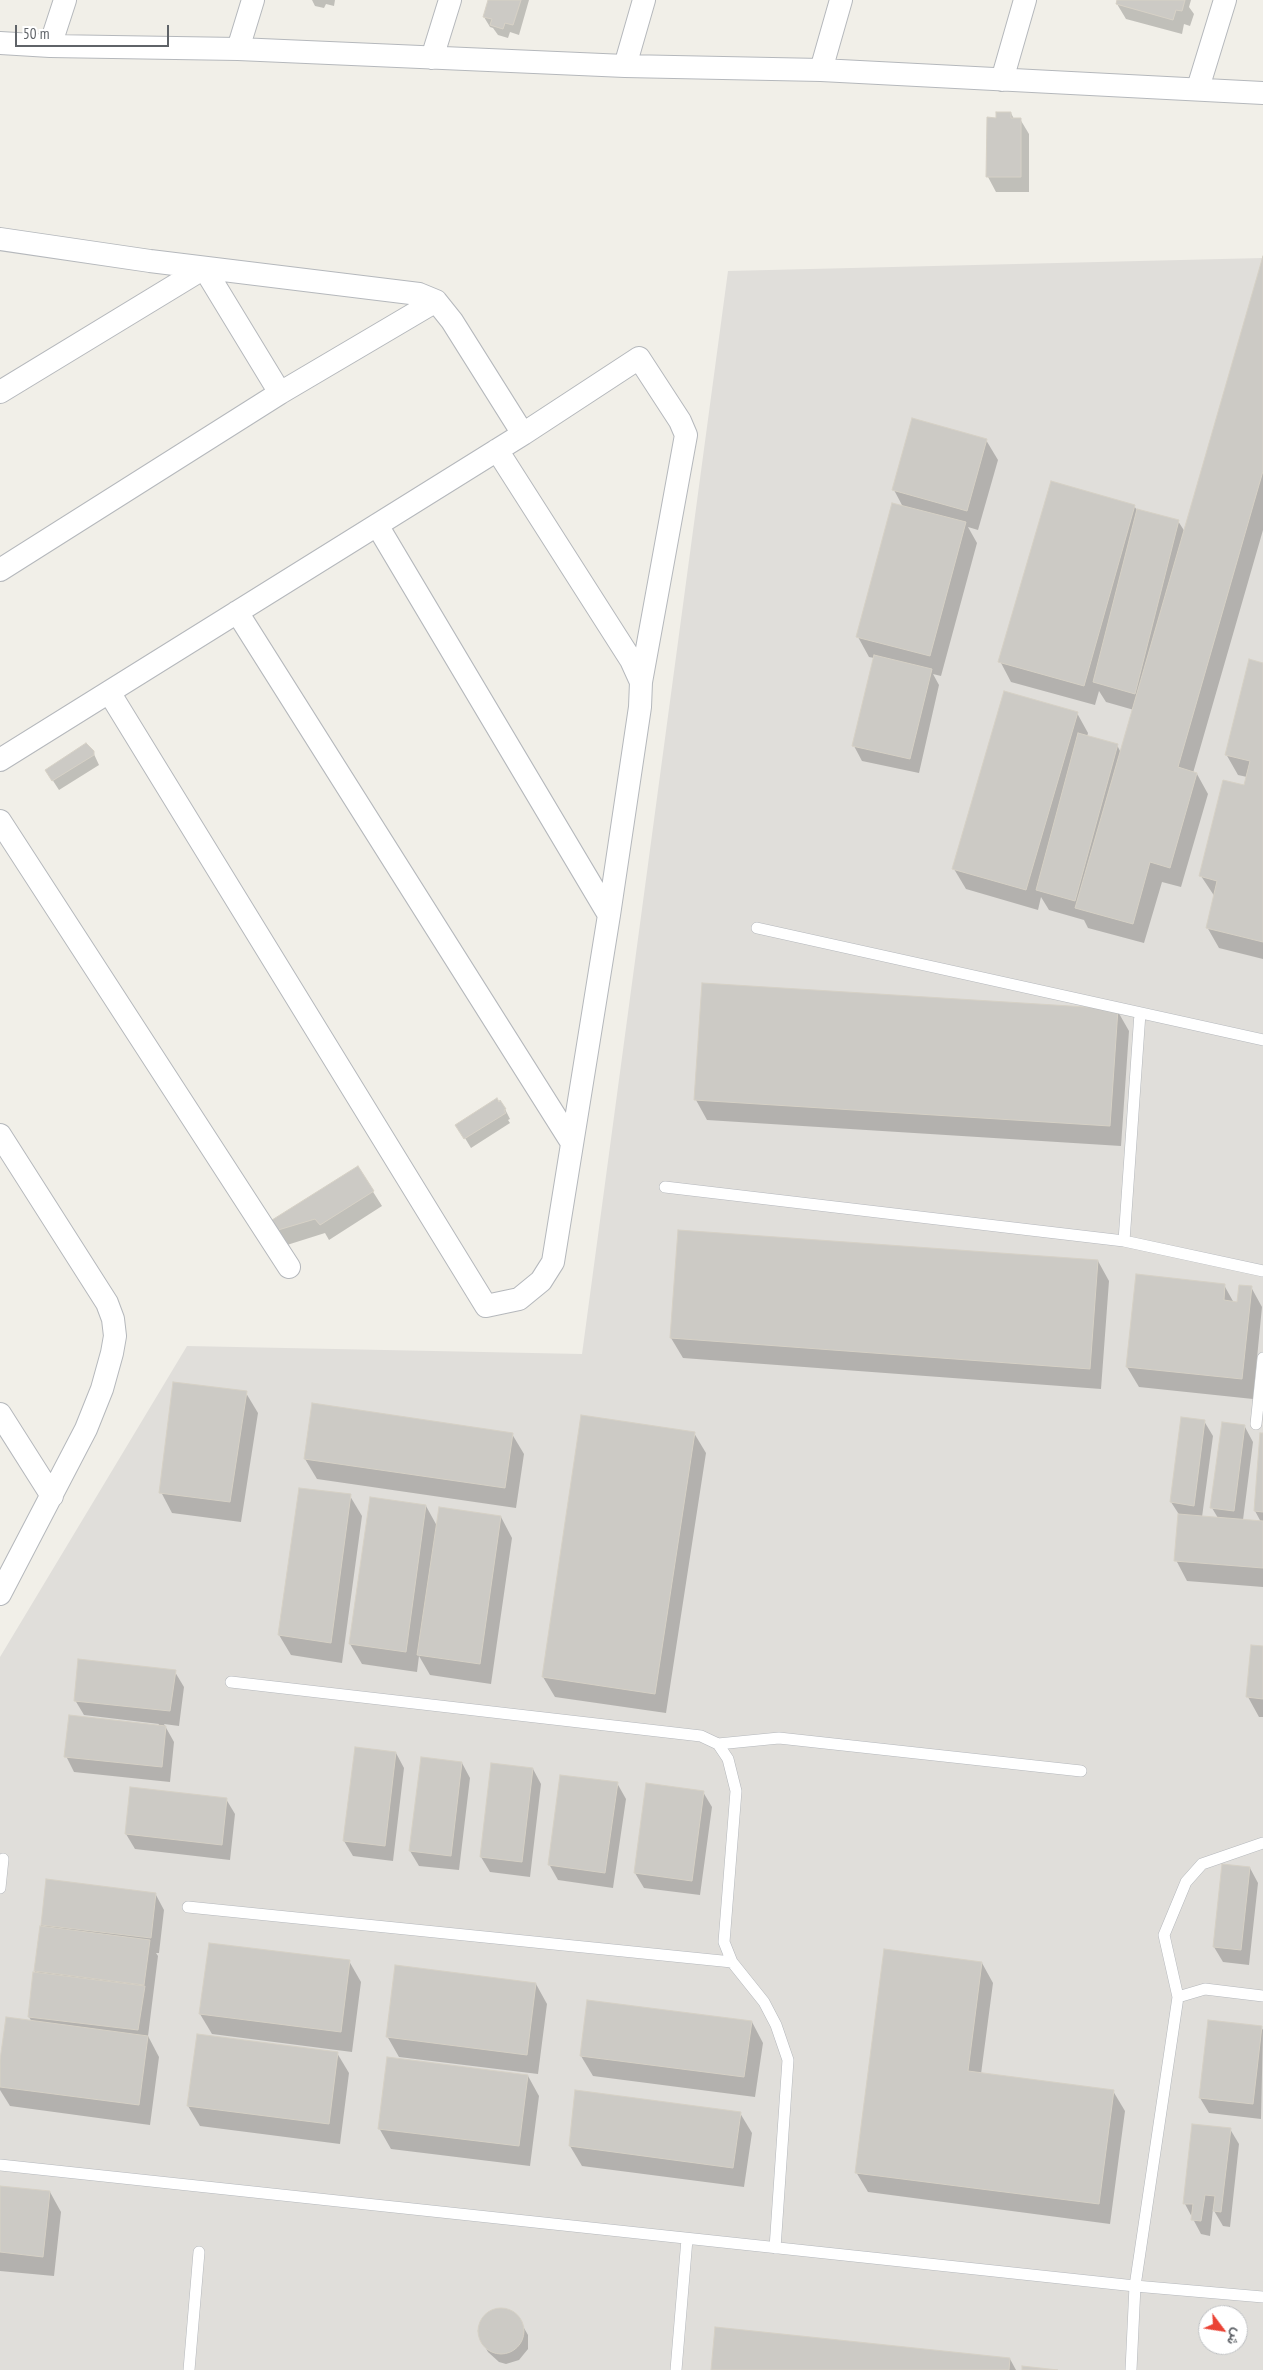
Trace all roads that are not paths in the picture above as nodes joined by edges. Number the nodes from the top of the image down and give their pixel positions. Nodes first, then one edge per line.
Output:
1 (65, 0) edge
2 (252, 0) edge
3 (450, 0) edge
4 (644, 0) edge
5 (841, 0) edge
6 (1025, 0) edge
7 (1225, 0) edge
8 (0, 43) edge
9 (50, 46) junction
10 (238, 49) junction
11 (432, 58) junction
12 (625, 66) junction
13 (821, 70) junction
14 (1002, 80) junction
15 (1198, 88) junction
16 (1263, 93) edge
17 (0, 239) edge
18 (204, 268) junction
19 (436, 301) junction
20 (0, 392) edge
21 (280, 393) junction
22 (523, 434) junction
23 (497, 450) junction
24 (377, 525) junction
25 (0, 570) edge
26 (237, 612) junction
27 (641, 682) junction
28 (109, 692) junction
29 (0, 760) edge
30 (0, 820) edge
31 (609, 916) junction
32 (757, 928) dead end
33 (1140, 1013) junction
34 (1263, 1040) edge
35 (0, 1135) edge
36 (572, 1143) junction
37 (665, 1187) dead end
38 (1124, 1241) junction
39 (289, 1267) dead end
40 (1263, 1271) edge
41 (1263, 1358) edge
42 (0, 1414) edge
43 (1256, 1424) dead end
44 (52, 1496) junction
45 (0, 1594) edge
46 (231, 1682) dead end
47 (718, 1744) junction
48 (1081, 1771) dead end
49 (1263, 1843) edge
50 (3, 1859) dead end
51 (0, 1888) edge
52 (188, 1906) dead end
53 (732, 1962) junction
54 (1263, 1996) edge
55 (1178, 1997) junction
56 (0, 2165) edge
57 (687, 2239) junction
58 (775, 2248) junction
59 (199, 2252) dead end
60 (1135, 2286) junction
61 (1263, 2297) edge
62 (190, 2370) edge
63 (676, 2370) edge
64 (1131, 2370) edge

1 - 9 street
2 - 10 street
3 - 11 street
4 - 12 street
5 - 13 street
6 - 14 street
7 - 15 street
8 - 9 street
9 - 10 street
10 - 11 street
11 - 12 street
12 - 13 street
13 - 14 street
14 - 15 street
15 - 16 street
17 - 18 street
18 - 19 street
18 - 20 street
18 - 21 street
19 - 21 street
19 - 22 street
21 - 25 street
22 - 23 street
22 - 27 street
23 - 24 street
23 - 27 street
24 - 26 street
24 - 31 street
26 - 28 street
26 - 36 street
27 - 31 street
28 - 29 street
28 - 36 street
30 - 39 street
31 - 36 street
32 - 33 lane
33 - 34 lane
33 - 38 lane
35 - 44 street
37 - 38 lane
38 - 40 lane
41 - 43 lane
42 - 44 street
44 - 45 street
46 - 47 lane
47 - 48 lane
47 - 53 lane
49 - 55 lane
50 - 51 lane
52 - 53 lane
53 - 58 lane
54 - 55 lane
55 - 60 lane
56 - 57 lane
57 - 58 lane
57 - 63 lane
58 - 60 lane
59 - 62 lane
60 - 61 lane
60 - 64 lane

